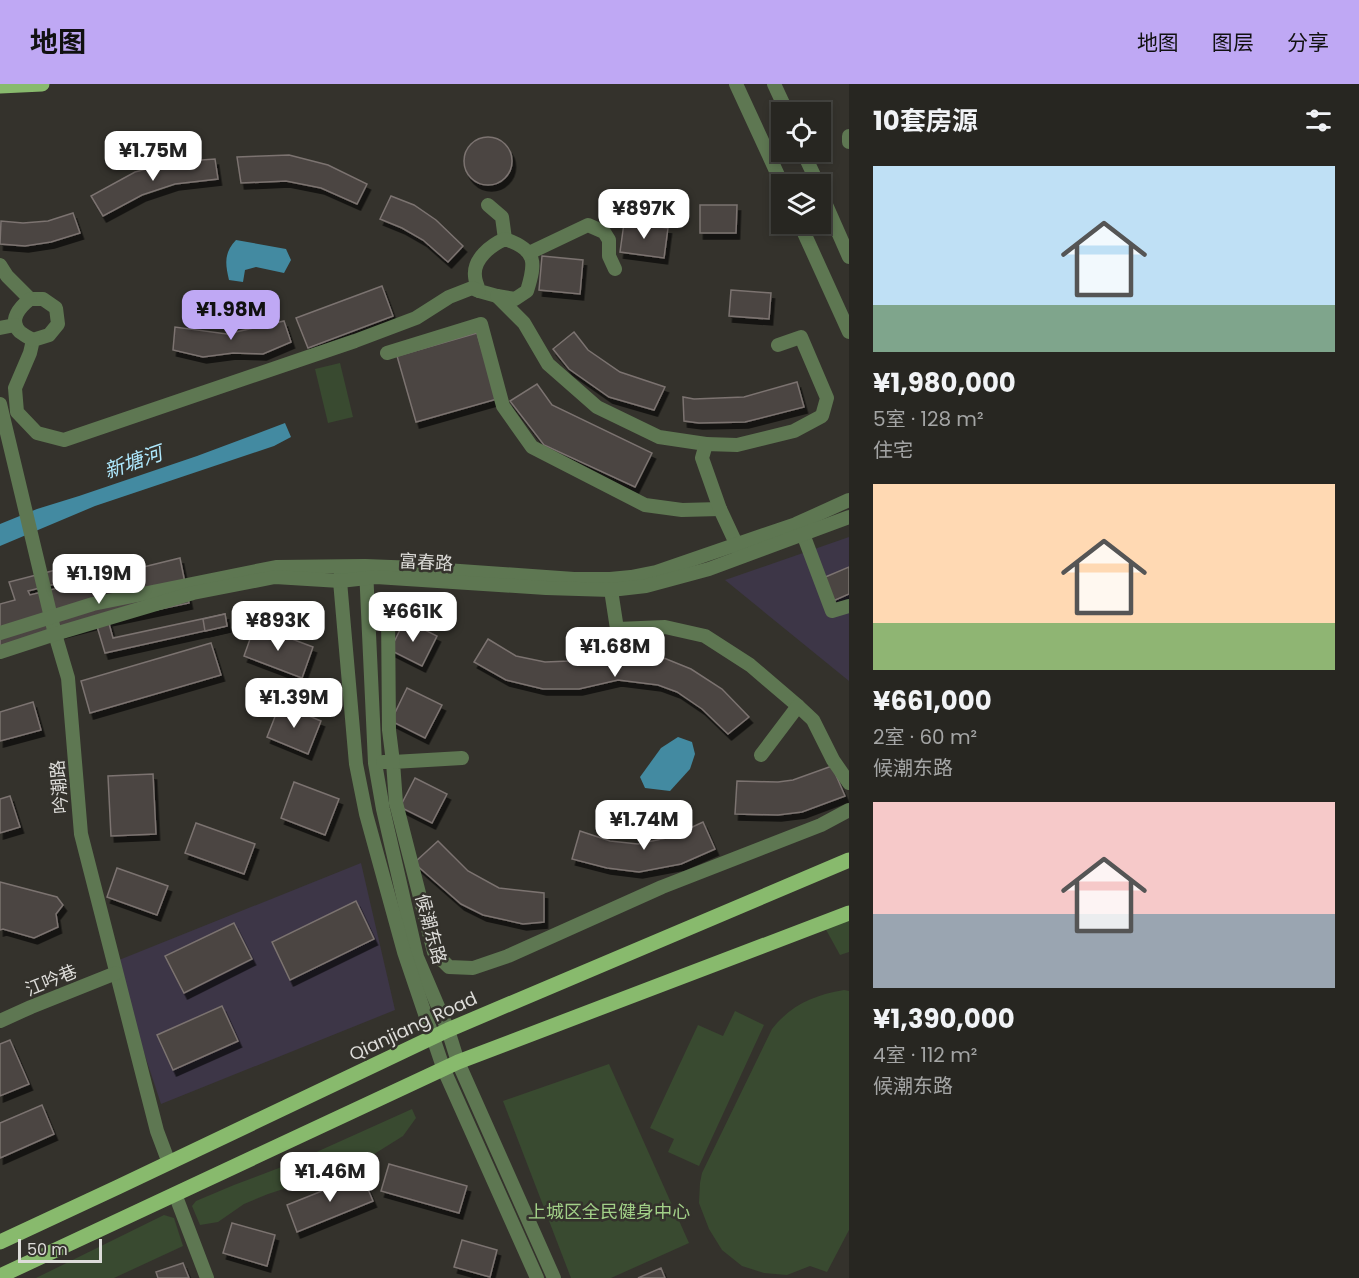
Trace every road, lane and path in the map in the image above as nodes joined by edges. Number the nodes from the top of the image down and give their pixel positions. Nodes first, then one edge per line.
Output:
1 (42, 84) edge
2 (736, 84) edge
3 (774, 84) edge
4 (0, 86) edge
5 (782, 102) edge
6 (849, 136) edge
7 (849, 142) edge
8 (777, 174) edge
9 (488, 205) dead end
10 (831, 216) edge
11 (805, 234) edge
12 (505, 239) junction
13 (529, 253) junction
14 (849, 257) edge
15 (0, 265) edge
16 (615, 268) dead end
17 (479, 291) junction
18 (497, 296) junction
19 (30, 299) junction
20 (15, 325) junction
21 (0, 328) edge
22 (849, 332) edge
23 (33, 340) junction
24 (778, 345) dead end
25 (387, 353) dead end
26 (0, 404) edge
27 (706, 444) junction
28 (849, 500) edge
29 (720, 508) junction
30 (849, 517) edge
31 (803, 534) junction
32 (740, 551) junction
33 (341, 566) junction
34 (366, 572) junction
35 (340, 581) junction
36 (611, 590) junction
37 (849, 606) edge
38 (388, 611) dead end
39 (51, 617) junction
40 (0, 633) edge
41 (55, 634) junction
42 (0, 652) edge
43 (798, 706) junction
44 (761, 755) dead end
45 (462, 758) dead end
46 (393, 762) junction
47 (375, 763) junction
48 (356, 764) junction
49 (849, 783) edge
50 (849, 810) edge
51 (849, 860) edge
52 (849, 913) edge
53 (116, 973) junction
54 (0, 1021) edge
55 (448, 1030) junction
56 (432, 1038) junction
57 (459, 1062) junction
58 (444, 1070) junction
59 (170, 1163) junction
60 (175, 1194) junction
61 (0, 1242) edge
62 (0, 1276) edge
63 (207, 1278) edge
64 (537, 1278) edge
65 (554, 1278) edge

1 - 4 main road
2 - 8 street
3 - 5 street
6 - 7 street
9 - 12 street
10 - 14 street
11 - 22 street
12 - 13 street
12 - 17 street
13 - 16 street
13 - 18 street
15 - 19 street
17 - 18 street
17 - 23 street
18 - 27 street
19 - 20 street
19 - 23 street
20 - 21 street
20 - 23 street
24 - 27 street
25 - 29 street
26 - 39 street, 吟潮路
27 - 29 street
28 - 32 street, 富春路
29 - 32 street
30 - 31 street, 富春路
31 - 32 street, 富春路
31 - 37 street
32 - 34 street, 富春路
32 - 36 street, 富春路
33 - 34 street, 富春路
33 - 35 street, 候潮东路
33 - 39 street, 富春路
34 - 35 street, 富春路
34 - 36 street, 富春路
34 - 47 street, 候潮东路
35 - 41 street, 富春路
35 - 48 street, 候潮东路
36 - 43 street
38 - 46 street
39 - 40 street, 富春路
39 - 41 street, 吟潮路
41 - 42 street, 富春路
41 - 53 street, 吟潮路
43 - 44 street
43 - 49 street
45 - 46 street
46 - 47 street
46 - 50 street
47 - 48 street
47 - 55 street, 候潮东路
48 - 56 street, 候潮东路
51 - 55 main road, Qianjiang Road
52 - 57 main road
53 - 54 street, 江吟巷
53 - 59 street, 吟潮路
55 - 56 main road, Qianjiang Road
55 - 57 street, 候潮东路
56 - 58 street, 候潮东路
56 - 59 main road, Qianjiang Road
57 - 58 main road
57 - 65 street, 候潮东路
58 - 60 main road
58 - 64 street, 候潮东路
59 - 61 main road, Qianjiang Road
60 - 62 main road
60 - 63 street

